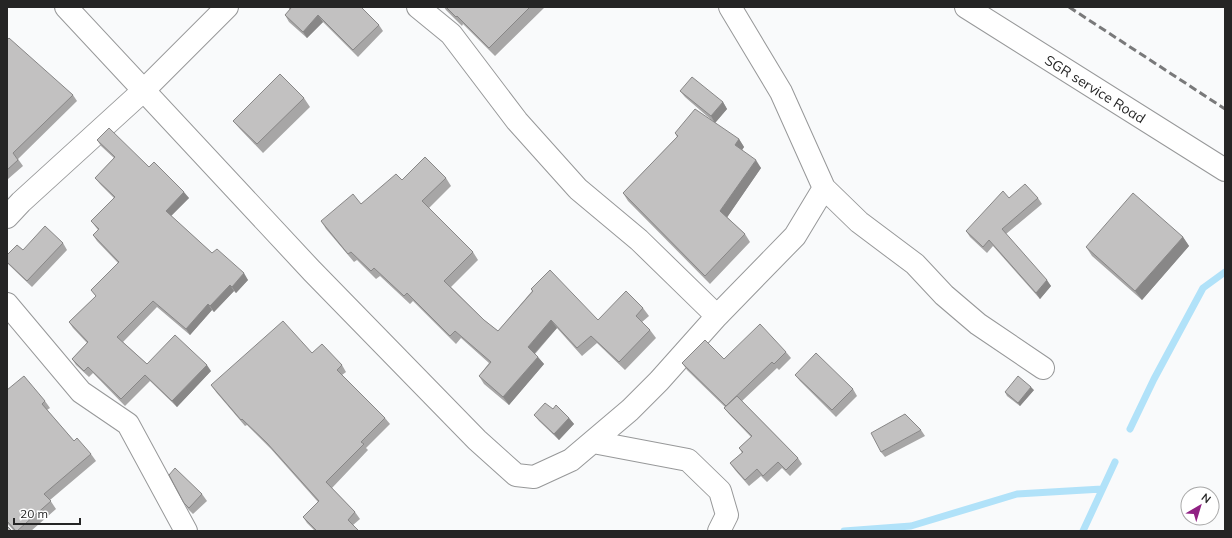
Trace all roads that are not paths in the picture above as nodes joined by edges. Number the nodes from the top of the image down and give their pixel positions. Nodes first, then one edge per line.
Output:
1 (66, 7) edge
2 (227, 7) edge
3 (418, 7) edge
4 (730, 7) edge
5 (966, 7) edge
6 (144, 90) junction
7 (1225, 170) edge
8 (824, 188) junction
9 (12, 206) edge
10 (7, 304) edge
11 (717, 316) junction
12 (1043, 368) dead end
13 (593, 442) junction
14 (186, 531) edge
15 (719, 531) edge

1 - 6 street
2 - 6 street
3 - 11 street
4 - 8 street
5 - 7 street, SGR service Road
6 - 9 street
6 - 13 street
8 - 11 street
8 - 12 street
10 - 14 street
11 - 13 street
13 - 15 street

